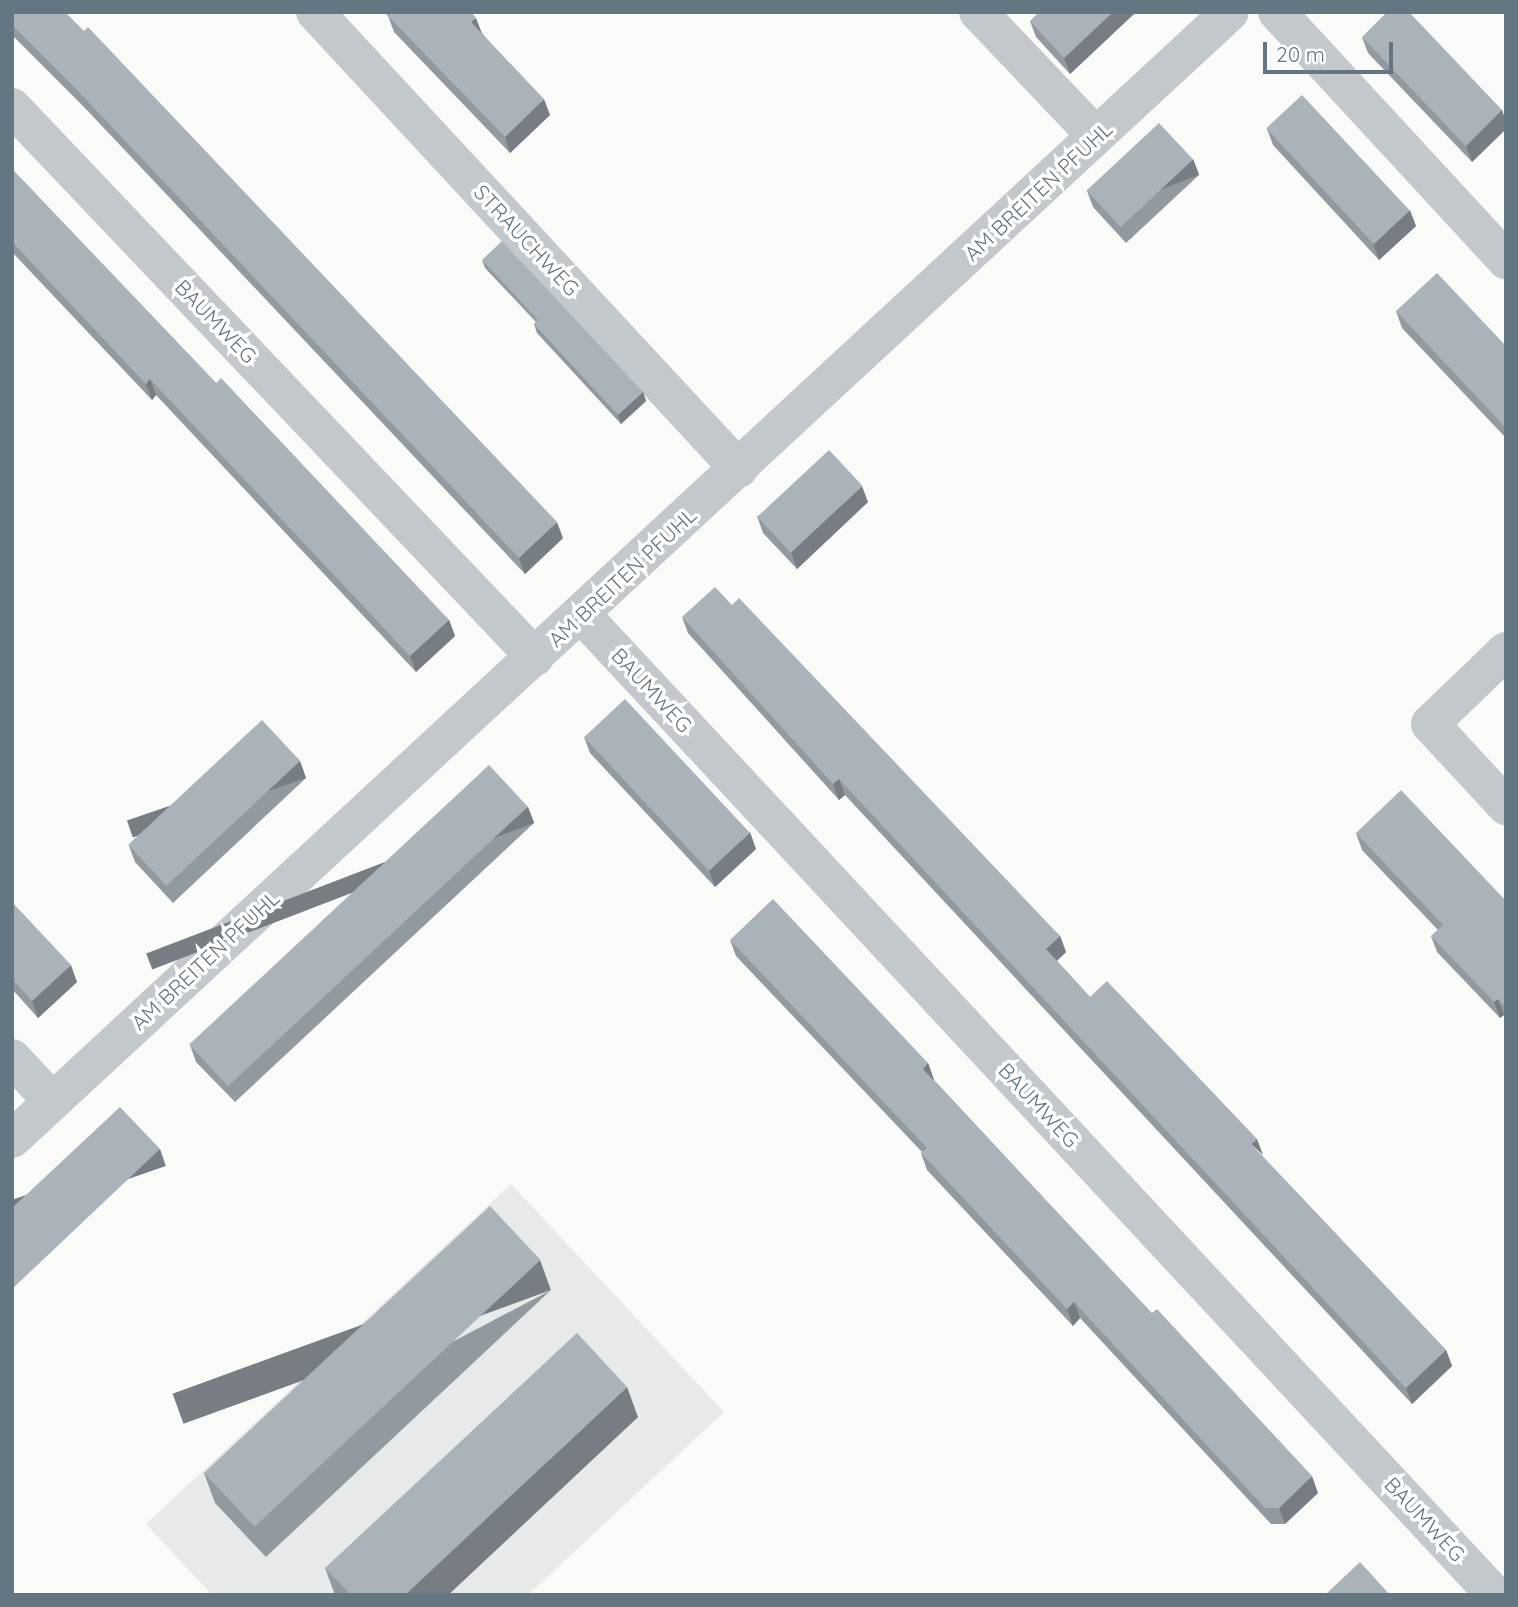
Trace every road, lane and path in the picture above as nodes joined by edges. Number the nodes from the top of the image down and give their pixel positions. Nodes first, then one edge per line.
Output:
1 (315, 12) edge
2 (978, 12) edge
3 (1230, 12) edge
4 (1278, 12) edge
5 (12, 107) edge
6 (1096, 136) junction
7 (1506, 260) edge
8 (739, 468) junction
9 (582, 615) junction
10 (1506, 651) edge
11 (535, 657) junction
12 (1506, 806) edge
13 (12, 1058) edge
14 (52, 1101) junction
15 (12, 1139) edge
16 (1496, 1595) edge

1 - 8 street, STRAUCHWEG
2 - 6 street
3 - 6 street, AM BREITEN PFUHL
4 - 7 street
5 - 11 street, BAUMWEG
6 - 8 street, AM BREITEN PFUHL
8 - 9 street, AM BREITEN PFUHL
9 - 11 street, AM BREITEN PFUHL
9 - 16 street, BAUMWEG
10 - 12 street
11 - 14 street, AM BREITEN PFUHL
13 - 14 street
14 - 15 street, AM BREITEN PFUHL

